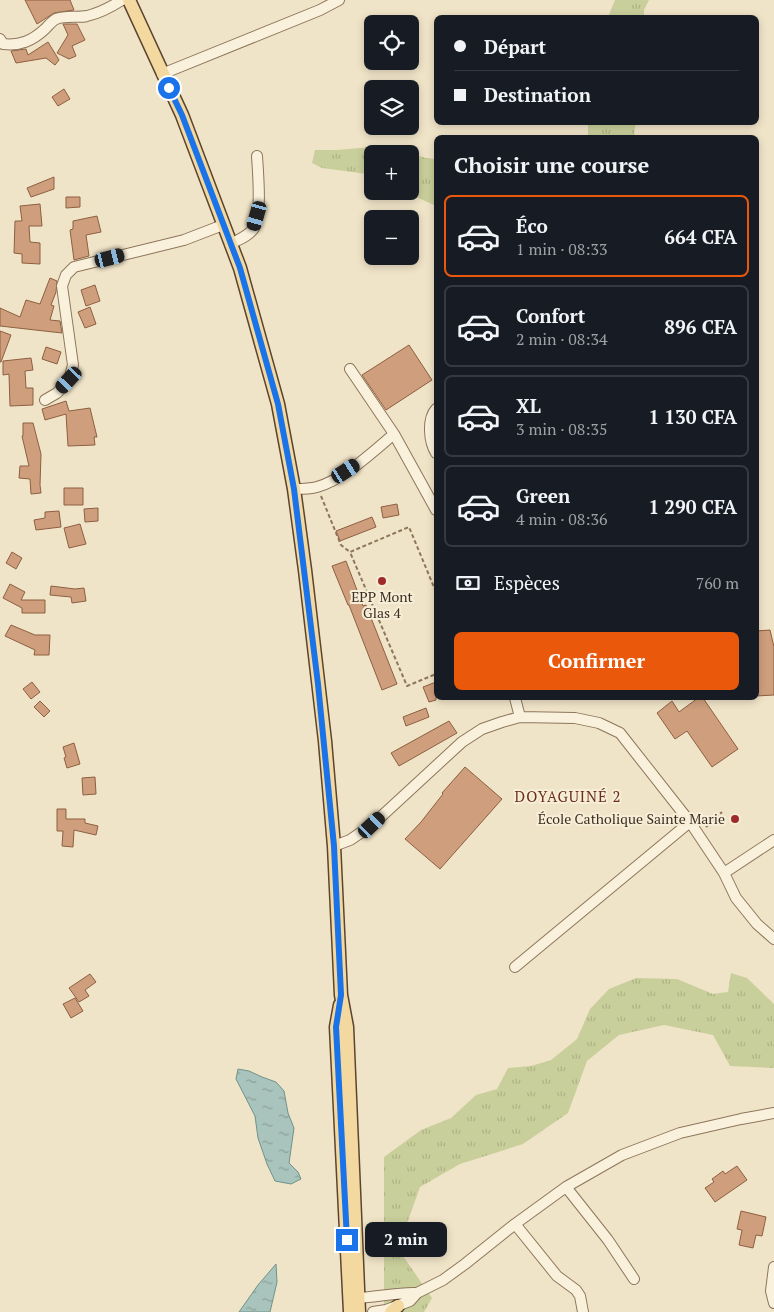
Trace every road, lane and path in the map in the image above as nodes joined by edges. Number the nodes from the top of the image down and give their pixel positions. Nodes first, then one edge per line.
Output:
1 (122, 0) edge
2 (129, 0) edge
3 (339, 0) edge
4 (0, 39) edge
5 (162, 74) junction
6 (257, 156) dead end
7 (223, 226) junction
8 (230, 244) junction
9 (350, 369) dead end
10 (45, 400) dead end
11 (434, 412) edge
12 (394, 434) junction
13 (434, 447) edge
14 (317, 487) junction
15 (294, 489) junction
16 (434, 506) edge
17 (350, 552) junction
18 (434, 587) edge
19 (434, 675) edge
20 (516, 700) edge
21 (520, 718) junction
22 (722, 812) dead end
23 (690, 822) junction
24 (698, 834) junction
25 (774, 840) edge
26 (334, 846) junction
27 (724, 873) junction
28 (774, 939) edge
29 (515, 967) dead end
30 (774, 1113) edge
31 (566, 1187) junction
32 (515, 1224) junction
33 (774, 1267) edge
34 (634, 1279) dead end
35 (418, 1293) junction
36 (354, 1298) junction
37 (774, 1302) edge
38 (395, 1309) edge
39 (350, 1312) edge
40 (359, 1312) edge
41 (372, 1312) edge
42 (583, 1312) edge

1 - 4 street
2 - 5 main road
3 - 5 street
5 - 7 main road
6 - 8 street
7 - 8 main road
7 - 10 street
8 - 15 main road
9 - 12 street
11 - 13 street
12 - 14 street
12 - 16 street
14 - 15 street
14 - 17 path
15 - 26 main road
17 - 18 path
17 - 19 path
20 - 21 street
21 - 23 street
21 - 26 street
22 - 24 path
23 - 24 street
23 - 29 street
24 - 27 street
25 - 27 street
26 - 36 main road
27 - 28 street
30 - 31 street
31 - 32 street
31 - 34 street
32 - 35 street
32 - 42 street
33 - 37 street
35 - 36 street
35 - 38 street
36 - 39 main road
36 - 40 main road
38 - 41 street

